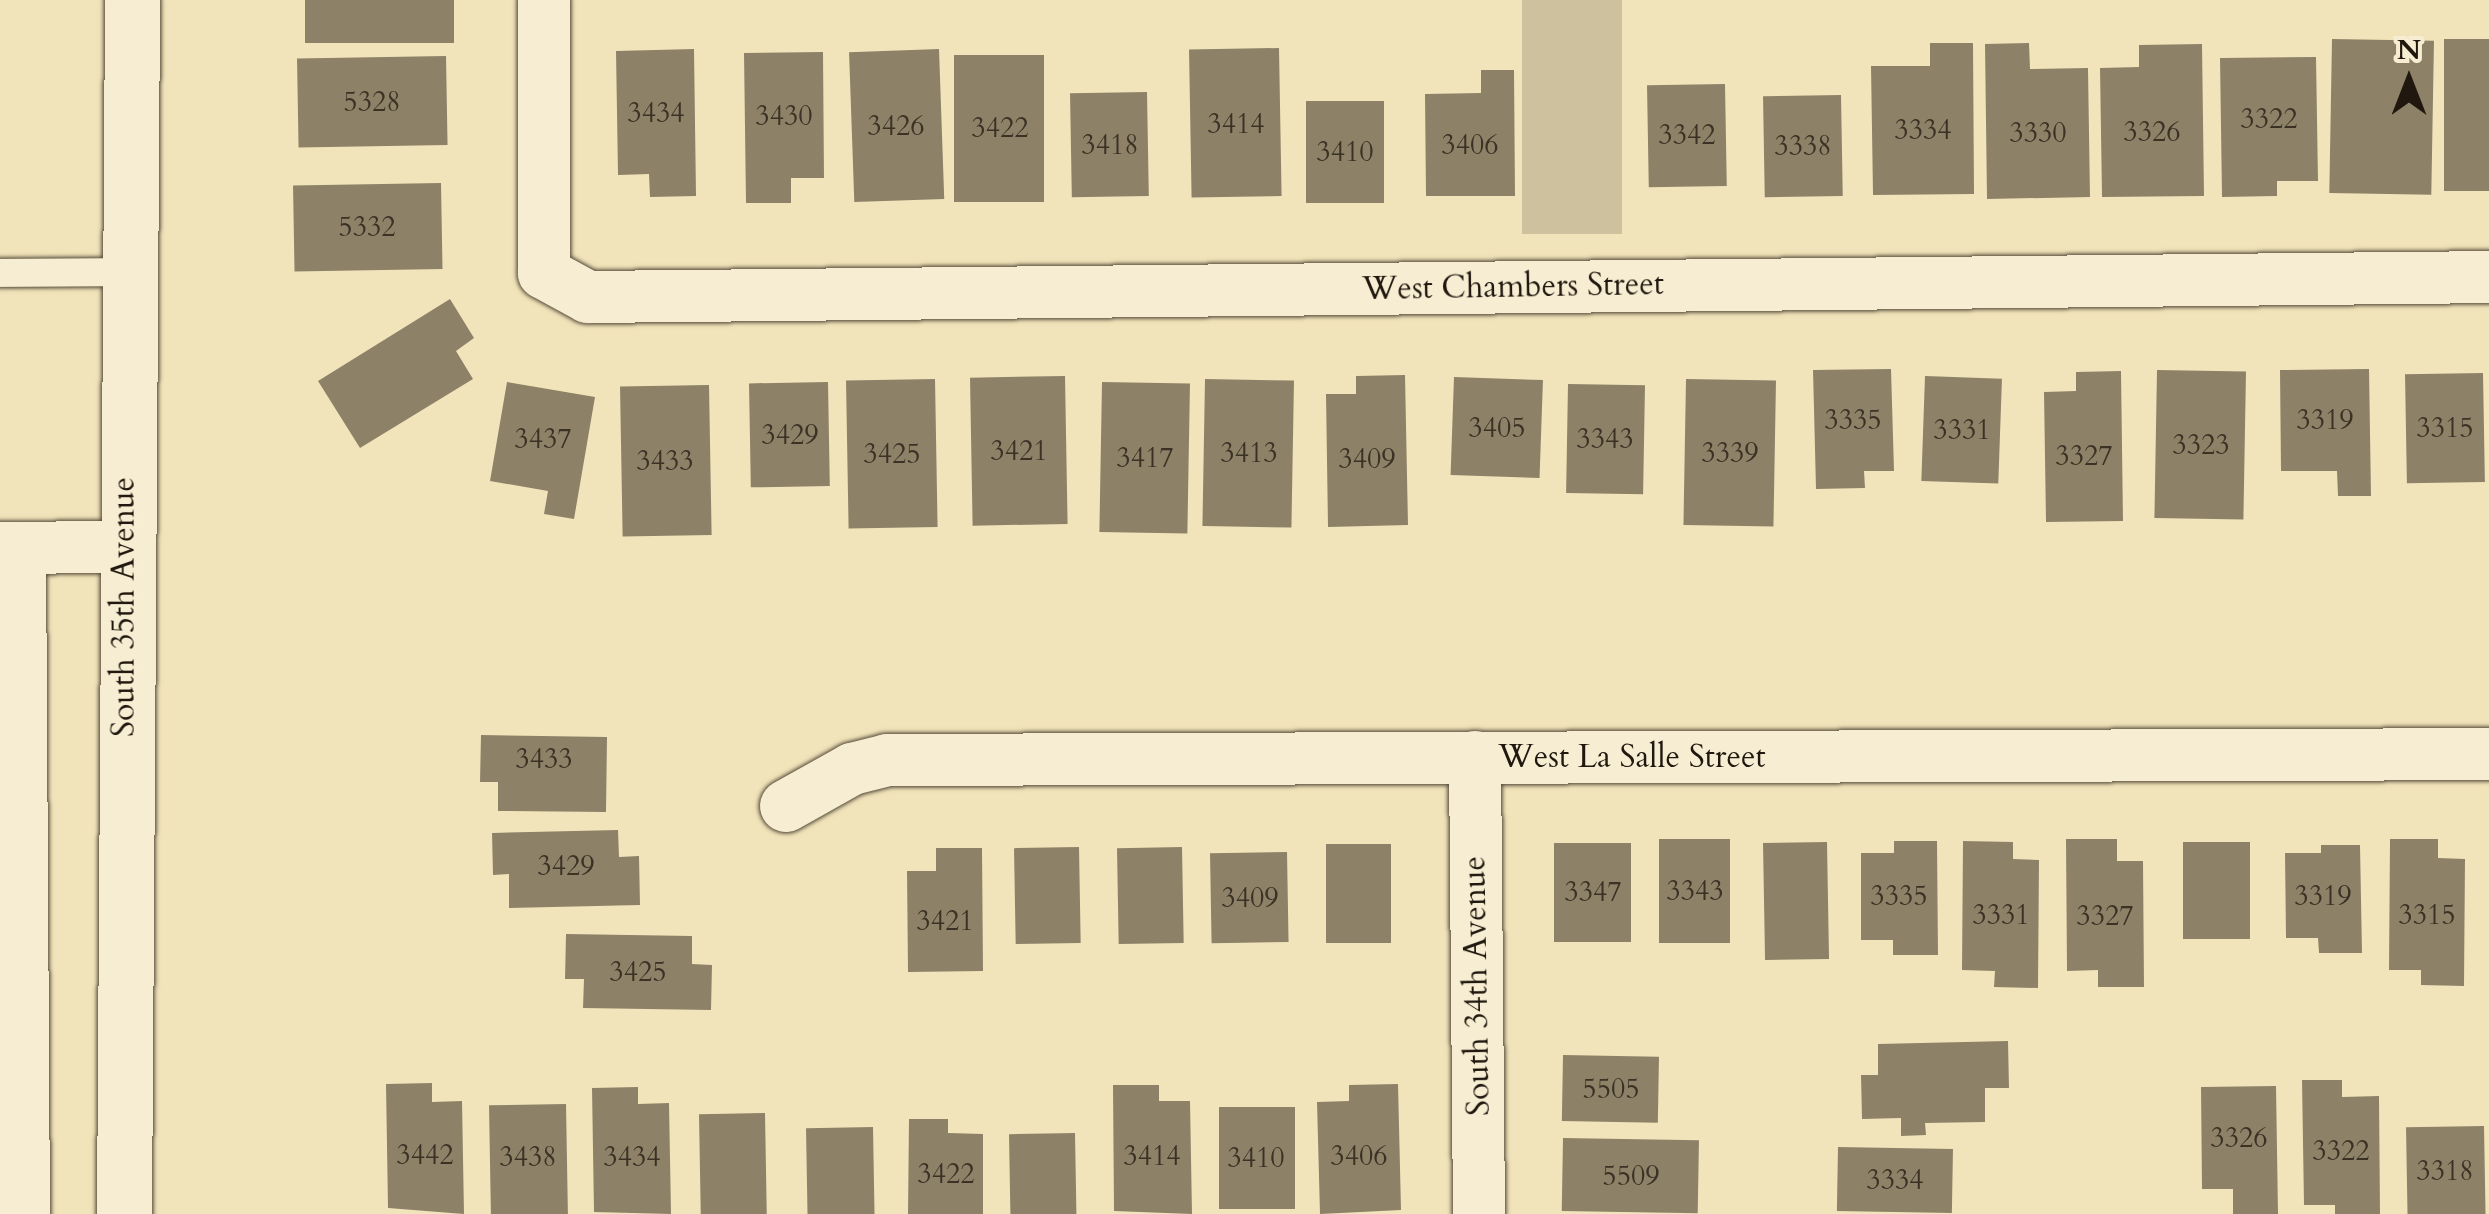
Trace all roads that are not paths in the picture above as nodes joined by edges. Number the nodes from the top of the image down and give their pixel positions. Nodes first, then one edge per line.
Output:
1 (132, 0) edge
2 (544, 0) edge
3 (0, 272) edge
4 (128, 272) junction
5 (2489, 277) edge
6 (124, 547) junction
7 (10, 548) edge
8 (2489, 754) edge
9 (1475, 758) junction
10 (786, 806) dead end
11 (24, 1214) edge
12 (124, 1214) edge
13 (1479, 1214) edge

1 - 4 main road, South 35th Avenue
2 - 5 street, West Chambers Street
3 - 4 lane
4 - 6 main road, South 35th Avenue
6 - 7 street
6 - 12 main road, South 35th Avenue
7 - 11 street
8 - 9 street, West La Salle Street
9 - 10 street, West La Salle Street
9 - 13 street, South 34th Avenue

